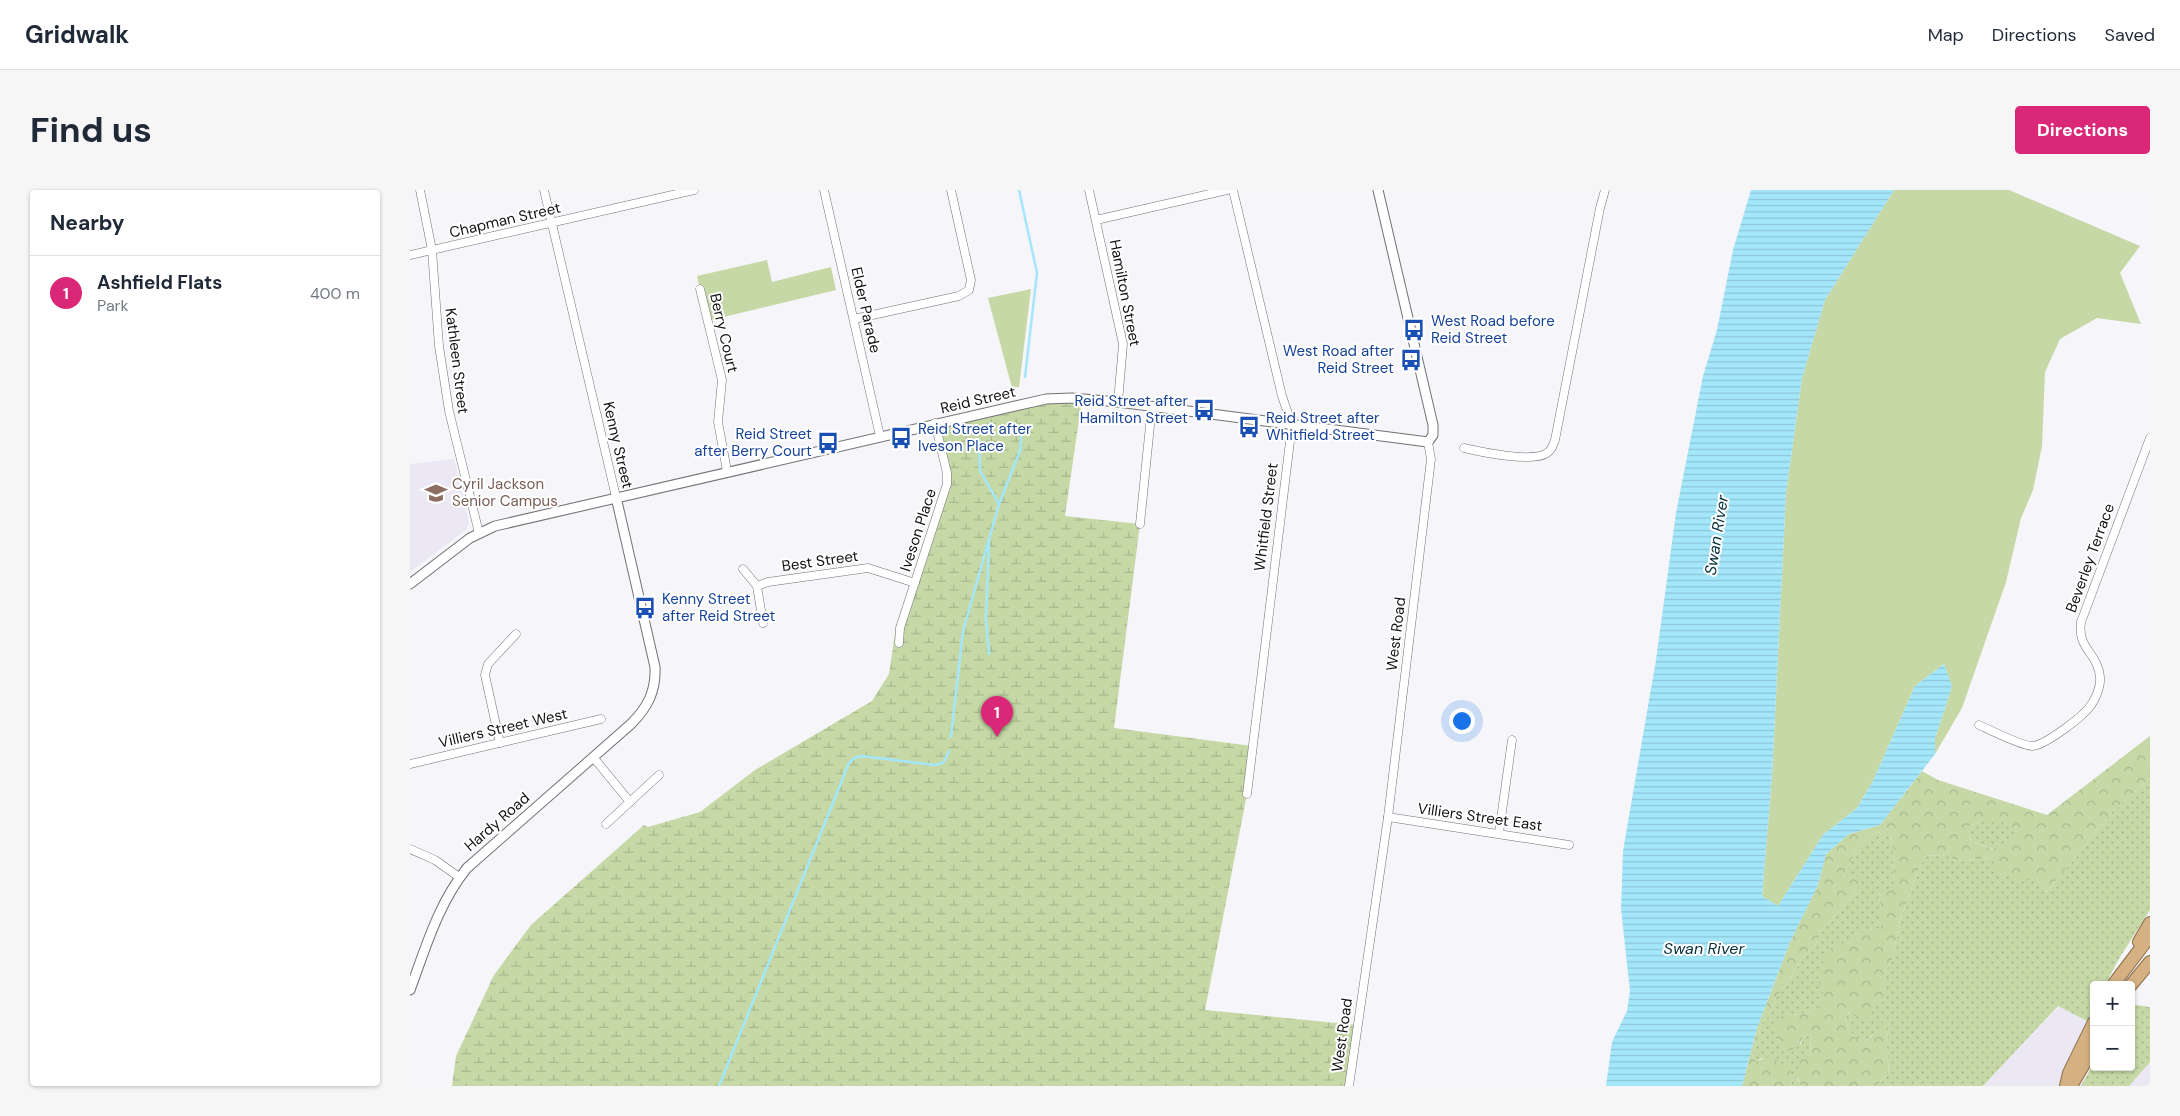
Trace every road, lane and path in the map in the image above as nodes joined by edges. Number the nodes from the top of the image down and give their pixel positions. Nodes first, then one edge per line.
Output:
1 (420, 190) edge
2 (544, 190) edge
3 (694, 190) edge
4 (824, 190) edge
5 (951, 190) edge
6 (1089, 190) edge
7 (1227, 190) edge
8 (1234, 190) edge
9 (1378, 190) edge
10 (1605, 190) edge
11 (668, 193) edge
12 (1096, 220) junction
13 (551, 224) junction
14 (432, 250) junction
15 (410, 255) edge
16 (700, 289) dead end
17 (854, 319) junction
18 (1118, 402) junction
19 (1152, 406) junction
20 (935, 423) junction
21 (1292, 425) junction
22 (880, 436) junction
23 (2150, 438) edge
24 (1428, 442) junction
25 (1464, 448) dead end
26 (727, 471) junction
27 (616, 497) junction
28 (1140, 524) dead end
29 (479, 533) junction
30 (743, 569) dead end
31 (915, 583) junction
32 (410, 584) edge
33 (757, 586) junction
34 (763, 623) dead end
35 (516, 634) dead end
36 (899, 643) dead end
37 (647, 706) joint
38 (602, 719) dead end
39 (1979, 725) dead end
40 (1512, 740) dead end
41 (500, 743) junction
42 (593, 757) junction
43 (410, 764) edge
44 (659, 776) dead end
45 (1247, 794) dead end
46 (630, 802) junction
47 (1388, 817) junction
48 (606, 824) dead end
49 (1499, 833) junction
50 (1569, 845) dead end
51 (410, 850) edge
52 (460, 877) junction
53 (2150, 923) edge
54 (2150, 936) edge
55 (2150, 962) edge
56 (2127, 964) junction
57 (2116, 981) edge
58 (2134, 981) edge
59 (410, 990) edge
60 (2092, 1026) edge
61 (2090, 1054) edge
62 (1349, 1086) edge
63 (2066, 1086) edge
64 (2071, 1086) edge

1 - 14 street, Kathleen Street
2 - 13 street, Kenny Street
3 - 11 street, Chapman Street
4 - 17 street, Elder Parade
5 - 17 street
6 - 12 street, Hamilton Street
7 - 12 street
8 - 21 street, Whitfield Street
9 - 24 street, West Road
10 - 25 street
11 - 13 street, Chapman Street
12 - 18 street, Hamilton Street
13 - 14 street, Chapman Street
13 - 27 street, Kenny Street
14 - 15 street, Chapman Street
14 - 29 street, Kathleen Street
16 - 26 street, Berry Court
17 - 22 street, Elder Parade
18 - 19 street, Reid Street
18 - 20 street, Reid Street
19 - 21 street, Reid Street
19 - 28 street
20 - 22 street, Reid Street
20 - 31 street, Iveson Place
21 - 24 street, Reid Street
21 - 45 street, Whitfield Street
22 - 26 street, Reid Street
23 - 39 street, Beverley Terrace
24 - 47 street, West Road
26 - 27 street, Reid Street
27 - 29 street, Reid Street
27 - 37 street, Kenny Street
29 - 32 street, Reid Street
30 - 33 street
31 - 33 street, Best Street
31 - 36 street, Iveson Place
33 - 34 street
35 - 41 street
37 - 42 street, Hardy Road
38 - 41 street, Villiers Street West
40 - 49 street
41 - 43 street, Villiers Street West
42 - 46 street
42 - 52 street, Hardy Road
44 - 46 street
46 - 48 street
47 - 49 street, Villiers Street East
47 - 62 street, West Road
49 - 50 street, Villiers Street East
51 - 52 street
52 - 59 street, Hardy Road
53 - 56 highway
54 - 56 highway
55 - 58 highway
56 - 57 highway
60 - 63 highway
61 - 64 highway

